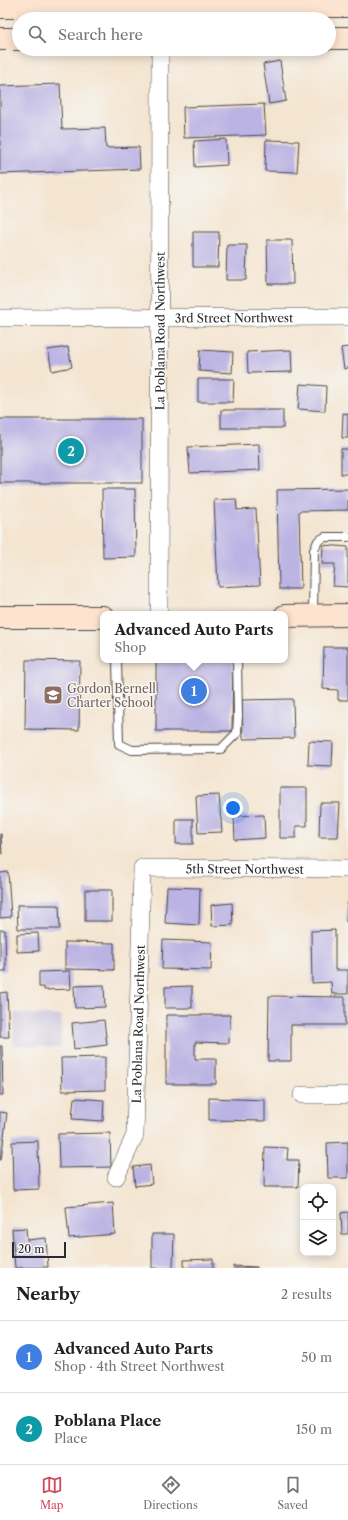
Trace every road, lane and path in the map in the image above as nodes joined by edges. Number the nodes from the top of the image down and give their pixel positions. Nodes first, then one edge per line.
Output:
1 (348, 6) edge
2 (0, 7) edge
3 (161, 9) edge
4 (336, 38) edge
5 (348, 38) edge
6 (0, 39) edge
7 (12, 39) edge
8 (160, 56) edge
9 (159, 317) junction
10 (348, 317) edge
11 (0, 318) edge
12 (348, 537) edge
13 (159, 611) edge
14 (313, 615) junction
15 (348, 615) edge
16 (288, 616) edge
17 (0, 617) edge
18 (100, 617) edge
19 (117, 663) edge
20 (237, 663) edge
21 (142, 868) joint
22 (348, 869) edge
23 (302, 1095) dead end
24 (348, 1095) edge
25 (116, 1177) dead end

1 - 3 main road
2 - 3 main road
4 - 5 main road
6 - 7 main road
8 - 9 street, La Poblana Road Northwest
9 - 10 street, 3rd Street Northwest
9 - 11 street, 3rd Street Northwest
9 - 13 street, La Poblana Road Northwest
12 - 14 lane
14 - 15 main road
14 - 16 main road
17 - 18 main road
19 - 20 lane
21 - 22 street, 5th Street Northwest
21 - 25 street, La Poblana Road Northwest
23 - 24 street

